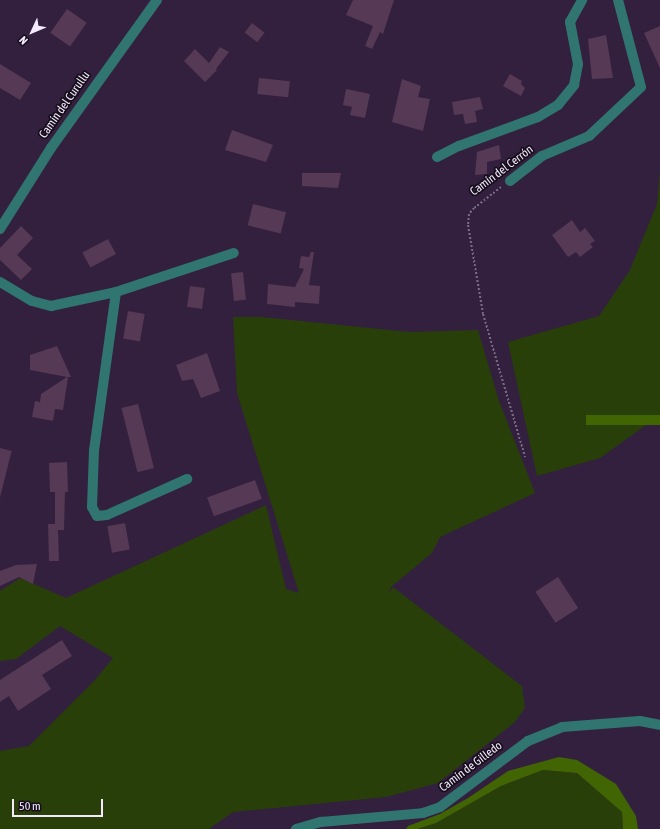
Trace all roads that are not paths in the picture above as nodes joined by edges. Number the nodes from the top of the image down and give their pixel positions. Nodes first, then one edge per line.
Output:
1 (157, 0) edge
2 (582, 0) edge
3 (618, 0) edge
4 (437, 157) dead end
5 (510, 181) road end
6 (0, 229) edge
7 (234, 253) dead end
8 (0, 282) edge
9 (116, 292) junction
10 (186, 479) dead end
11 (660, 725) edge
12 (296, 829) edge

1 - 6 street, Camín del Curullu
2 - 4 street
3 - 5 street, Camín del Cerrón
7 - 9 street
8 - 9 street
9 - 10 street
11 - 12 street, Camín de Gilledo

